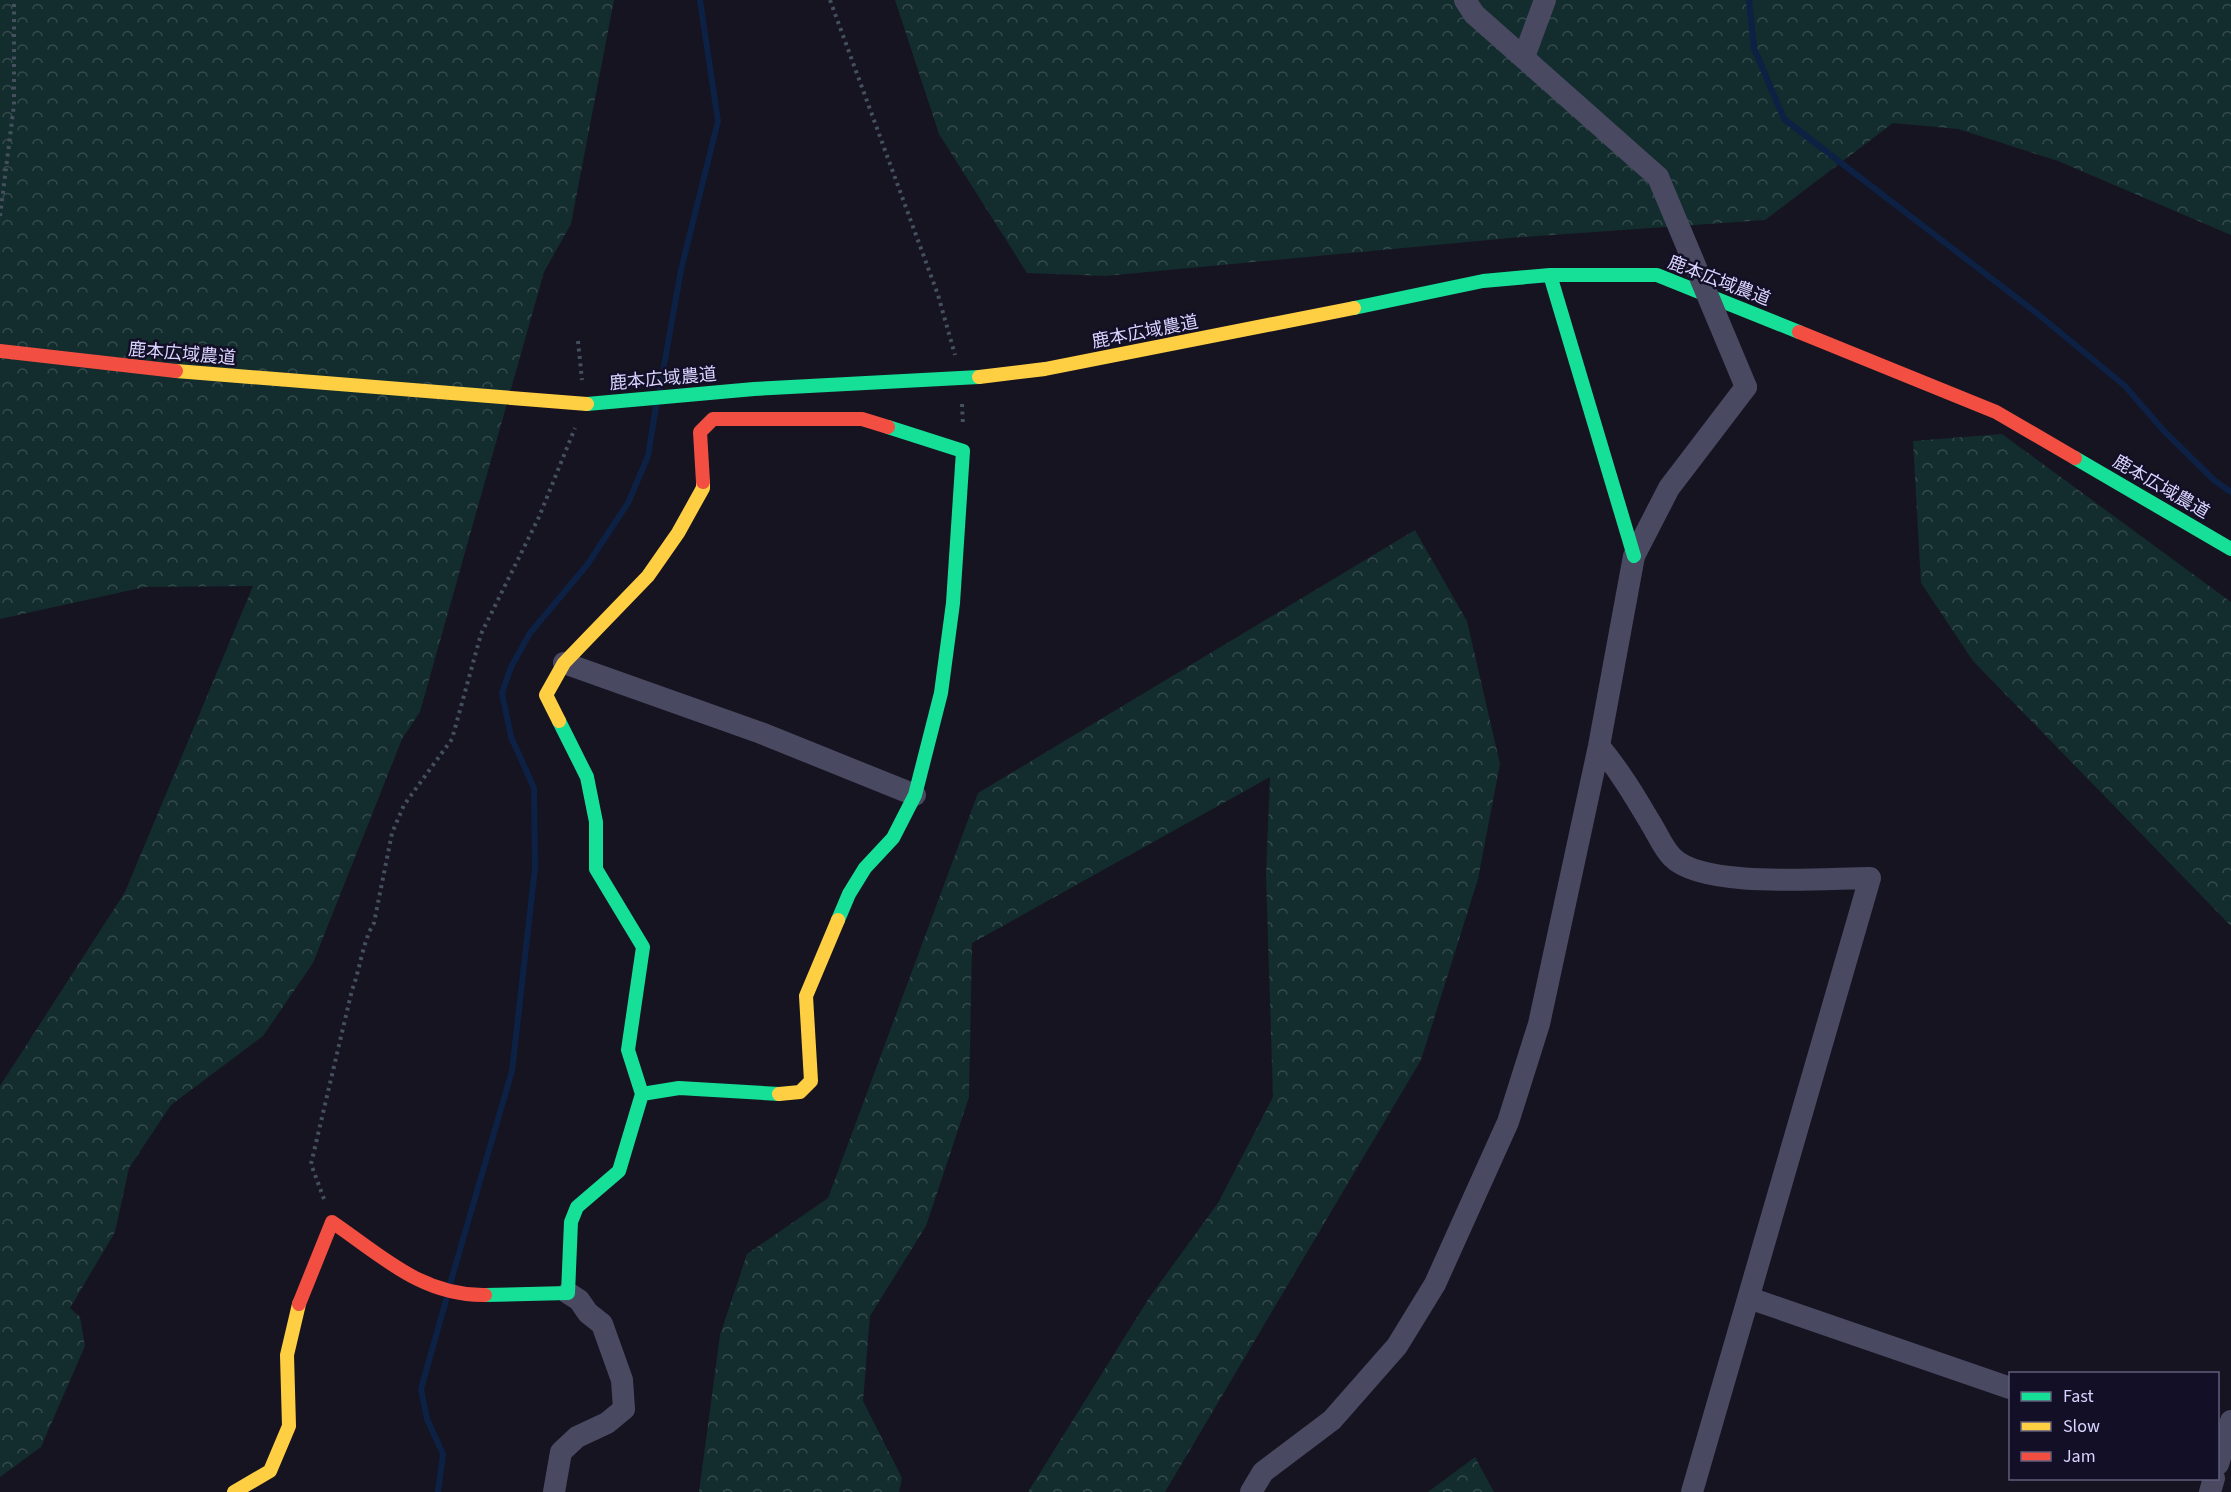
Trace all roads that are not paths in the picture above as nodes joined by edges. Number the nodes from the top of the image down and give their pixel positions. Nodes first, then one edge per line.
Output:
1 (1466, 0) edge
2 (1545, 0) edge
3 (1524, 57) junction
4 (1550, 275) junction
5 (0, 351) edge
6 (2231, 549) edge
7 (1634, 556) junction
8 (564, 663) junction
9 (1599, 746) junction
10 (915, 795) junction
11 (642, 1094) junction
12 (568, 1293) junction
13 (1749, 1298) junction
14 (2009, 1388) edge
15 (2231, 1421) edge
16 (2219, 1459) edge
17 (234, 1492) edge
18 (554, 1492) edge
19 (1251, 1492) edge
20 (1692, 1492) edge

1 - 3 street
2 - 3 street
3 - 7 street, bridge
4 - 5 street, 鹿本広域農道
4 - 6 street, 鹿本広域農道
4 - 7 street
7 - 9 street
8 - 10 street
8 - 10 street
8 - 11 street
9 - 13 street
9 - 19 street
10 - 11 street
11 - 12 street
12 - 17 street
12 - 18 street
13 - 14 street
13 - 20 street
15 - 16 street

